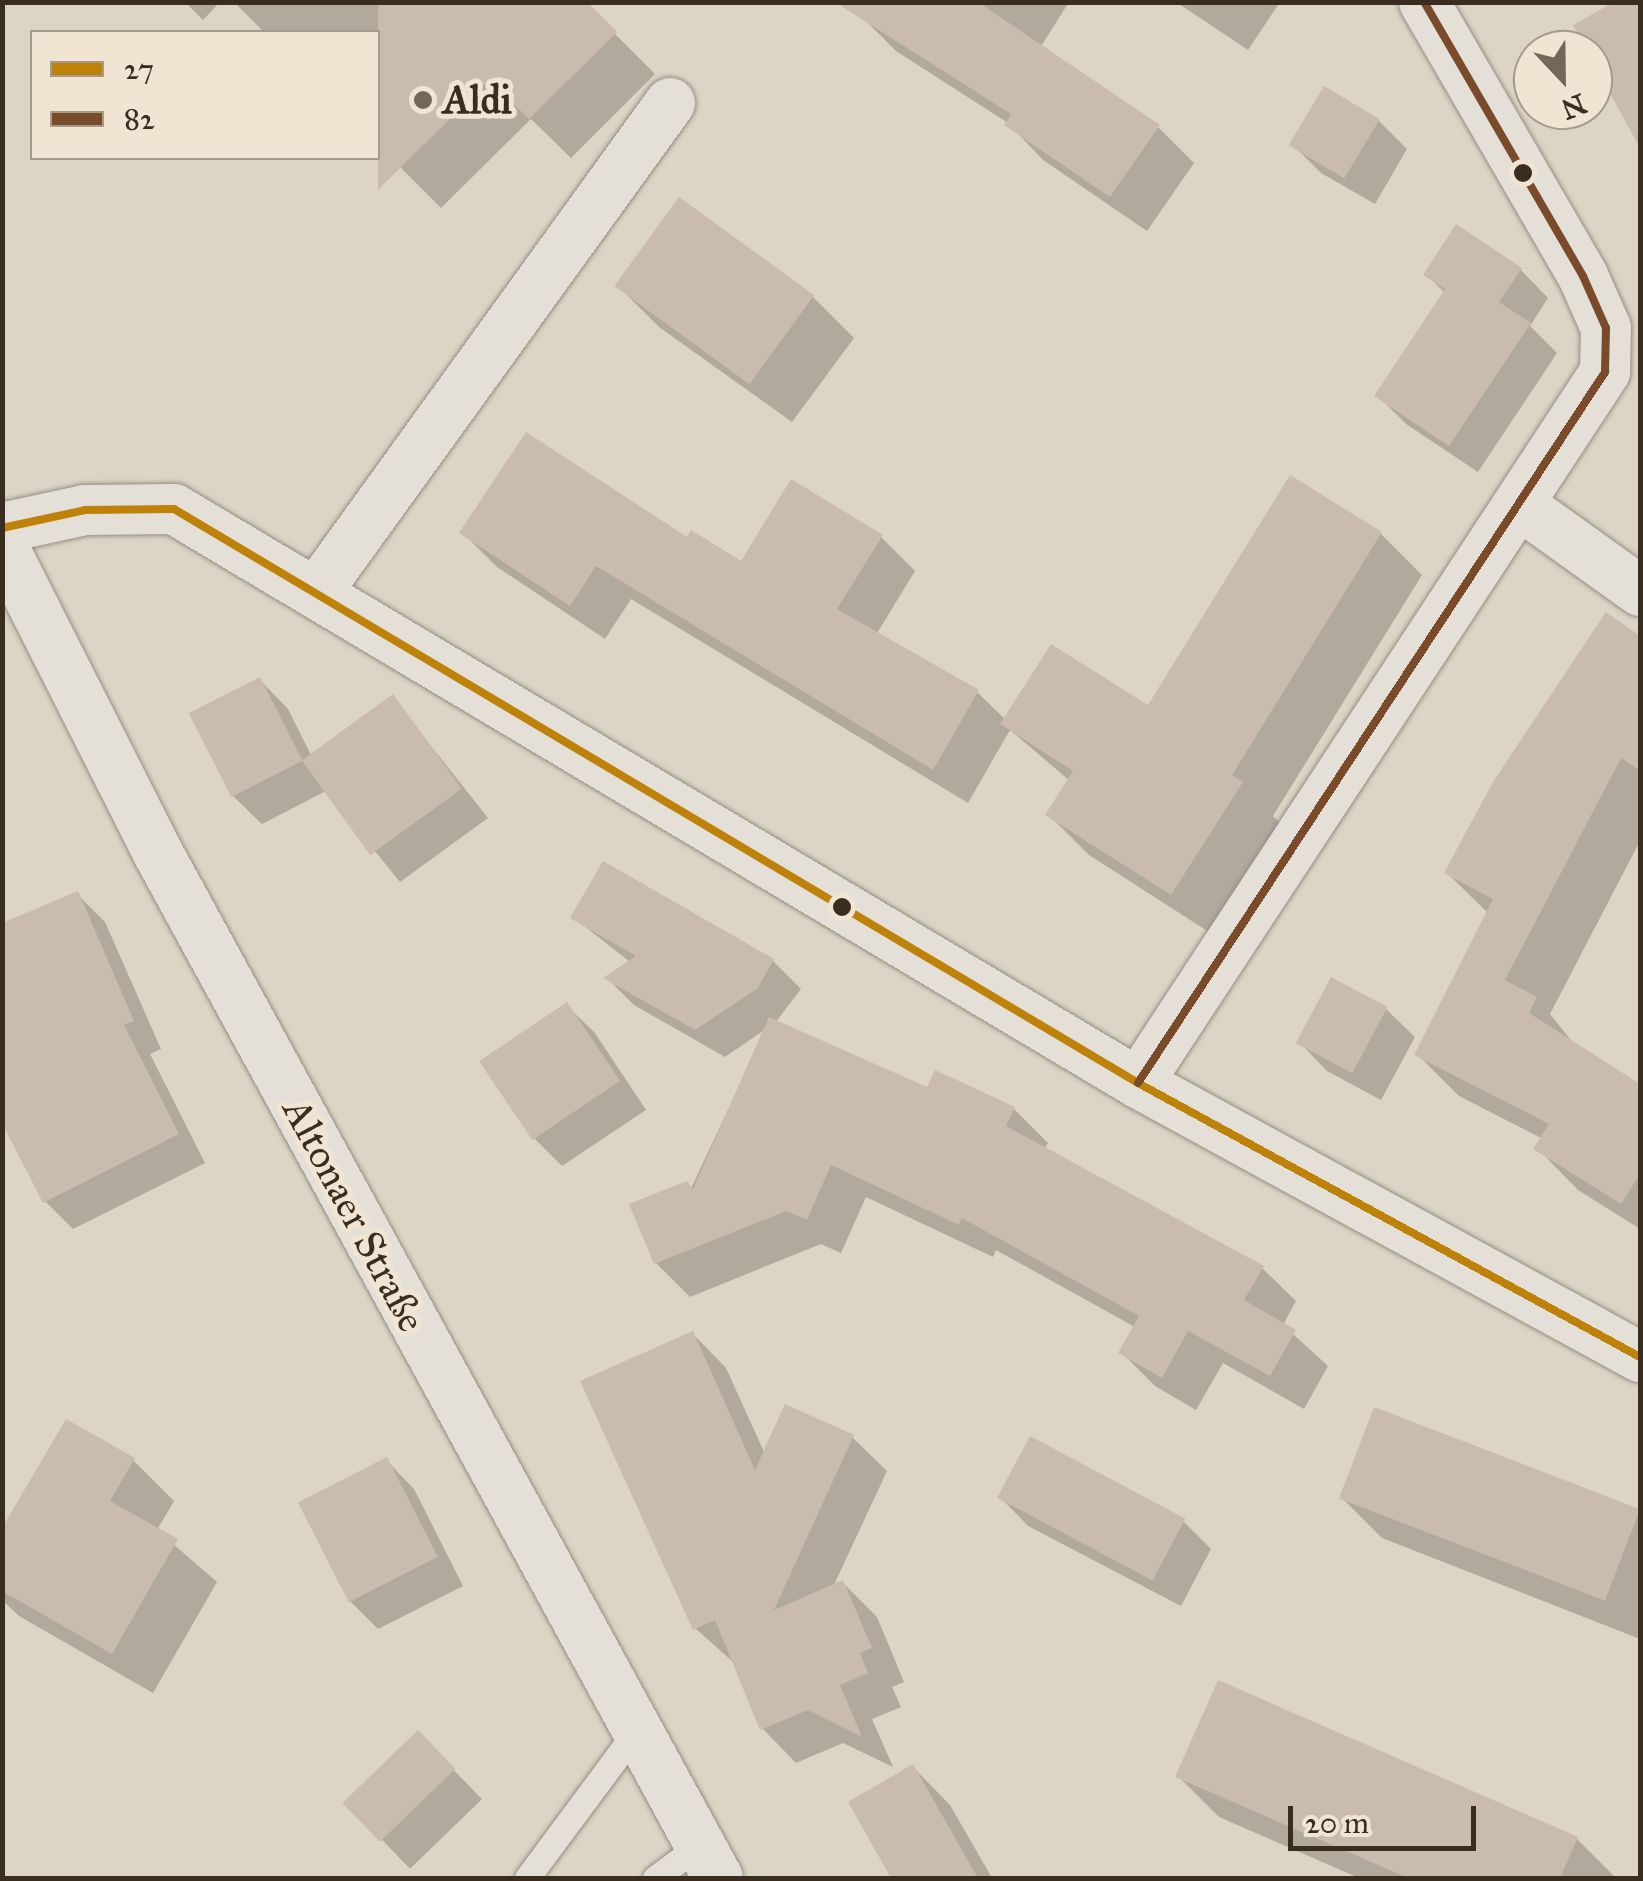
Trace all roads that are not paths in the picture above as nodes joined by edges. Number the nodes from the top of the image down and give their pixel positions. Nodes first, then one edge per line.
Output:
1 (1424, 2) edge
2 (670, 104) dead end
3 (1520, 505) junction
4 (2, 528) edge
5 (2, 544) edge
6 (318, 590) junction
7 (1640, 591) edge
8 (1138, 1083) junction
9 (1640, 1357) edge
10 (637, 1730) junction
11 (709, 1861) edge
12 (527, 1878) edge
13 (655, 1878) edge

1 - 3 street
2 - 6 street
3 - 7 street
3 - 8 street
4 - 6 street
5 - 10 street, Altonaer Straße
6 - 8 street
8 - 9 street
10 - 11 street, Altonaer Straße
10 - 12 lane
11 - 13 lane

